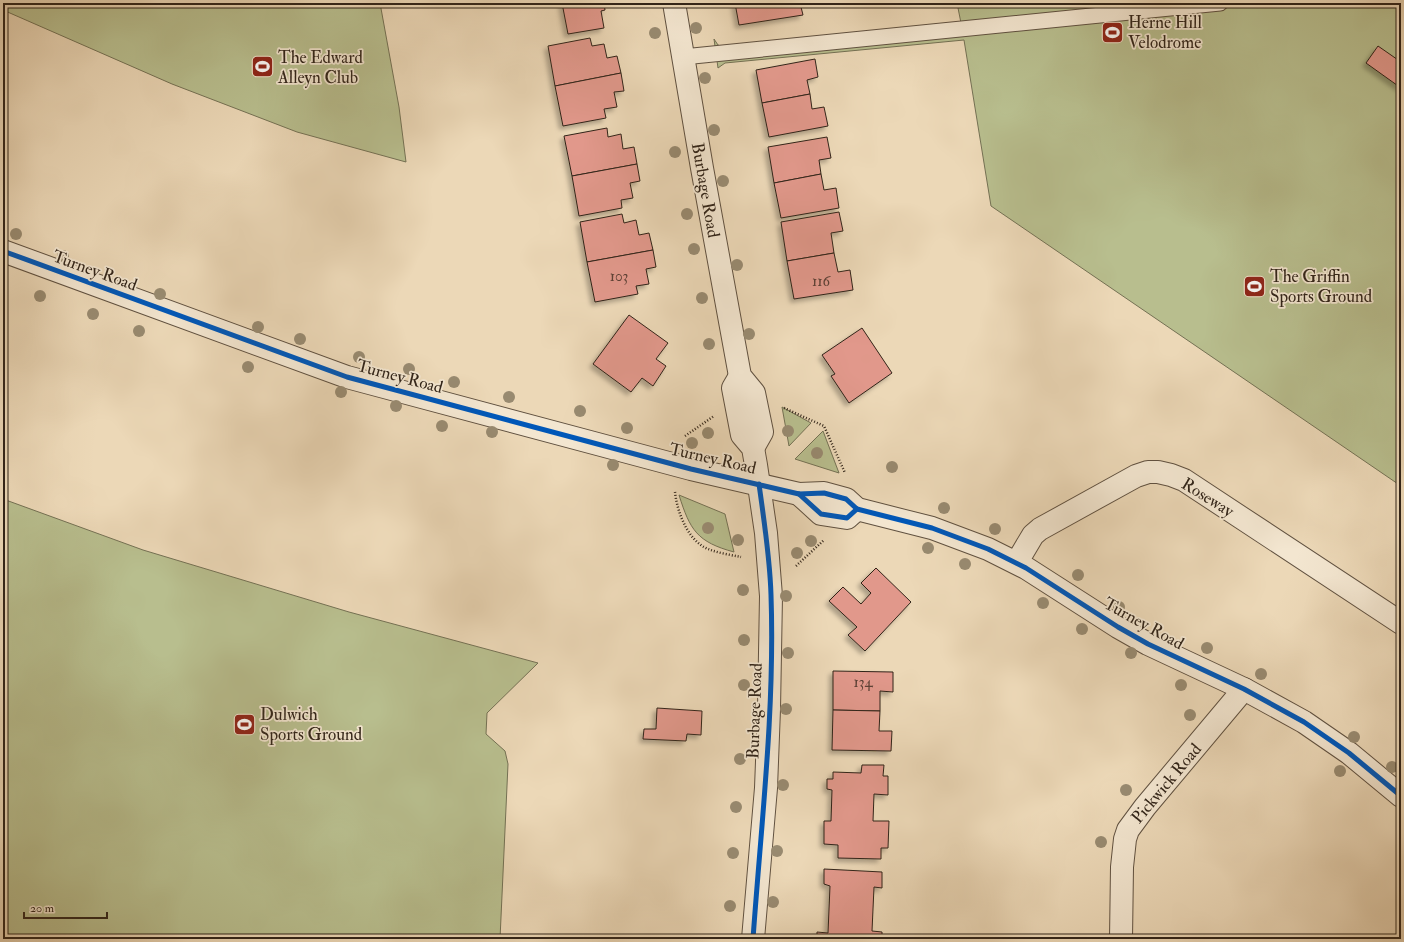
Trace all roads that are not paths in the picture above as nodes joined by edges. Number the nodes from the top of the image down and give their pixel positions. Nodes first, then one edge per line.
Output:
1 (674, 3) edge
2 (1220, 3) edge
3 (683, 57) junction
4 (3, 252) edge
5 (759, 484) junction
6 (1017, 562) junction
7 (1401, 623) edge
8 (1244, 689) junction
9 (1401, 796) edge
10 (753, 939) edge
11 (1121, 939) edge

1 - 3 street, Burbage Road
2 - 3 lane
3 - 5 street, Burbage Road
4 - 5 street, Turney Road
5 - 6 street, Turney Road
5 - 10 street, Burbage Road
6 - 7 street, Roseway
6 - 8 street, Turney Road
8 - 9 street, Turney Road
8 - 11 street, Pickwick Road

